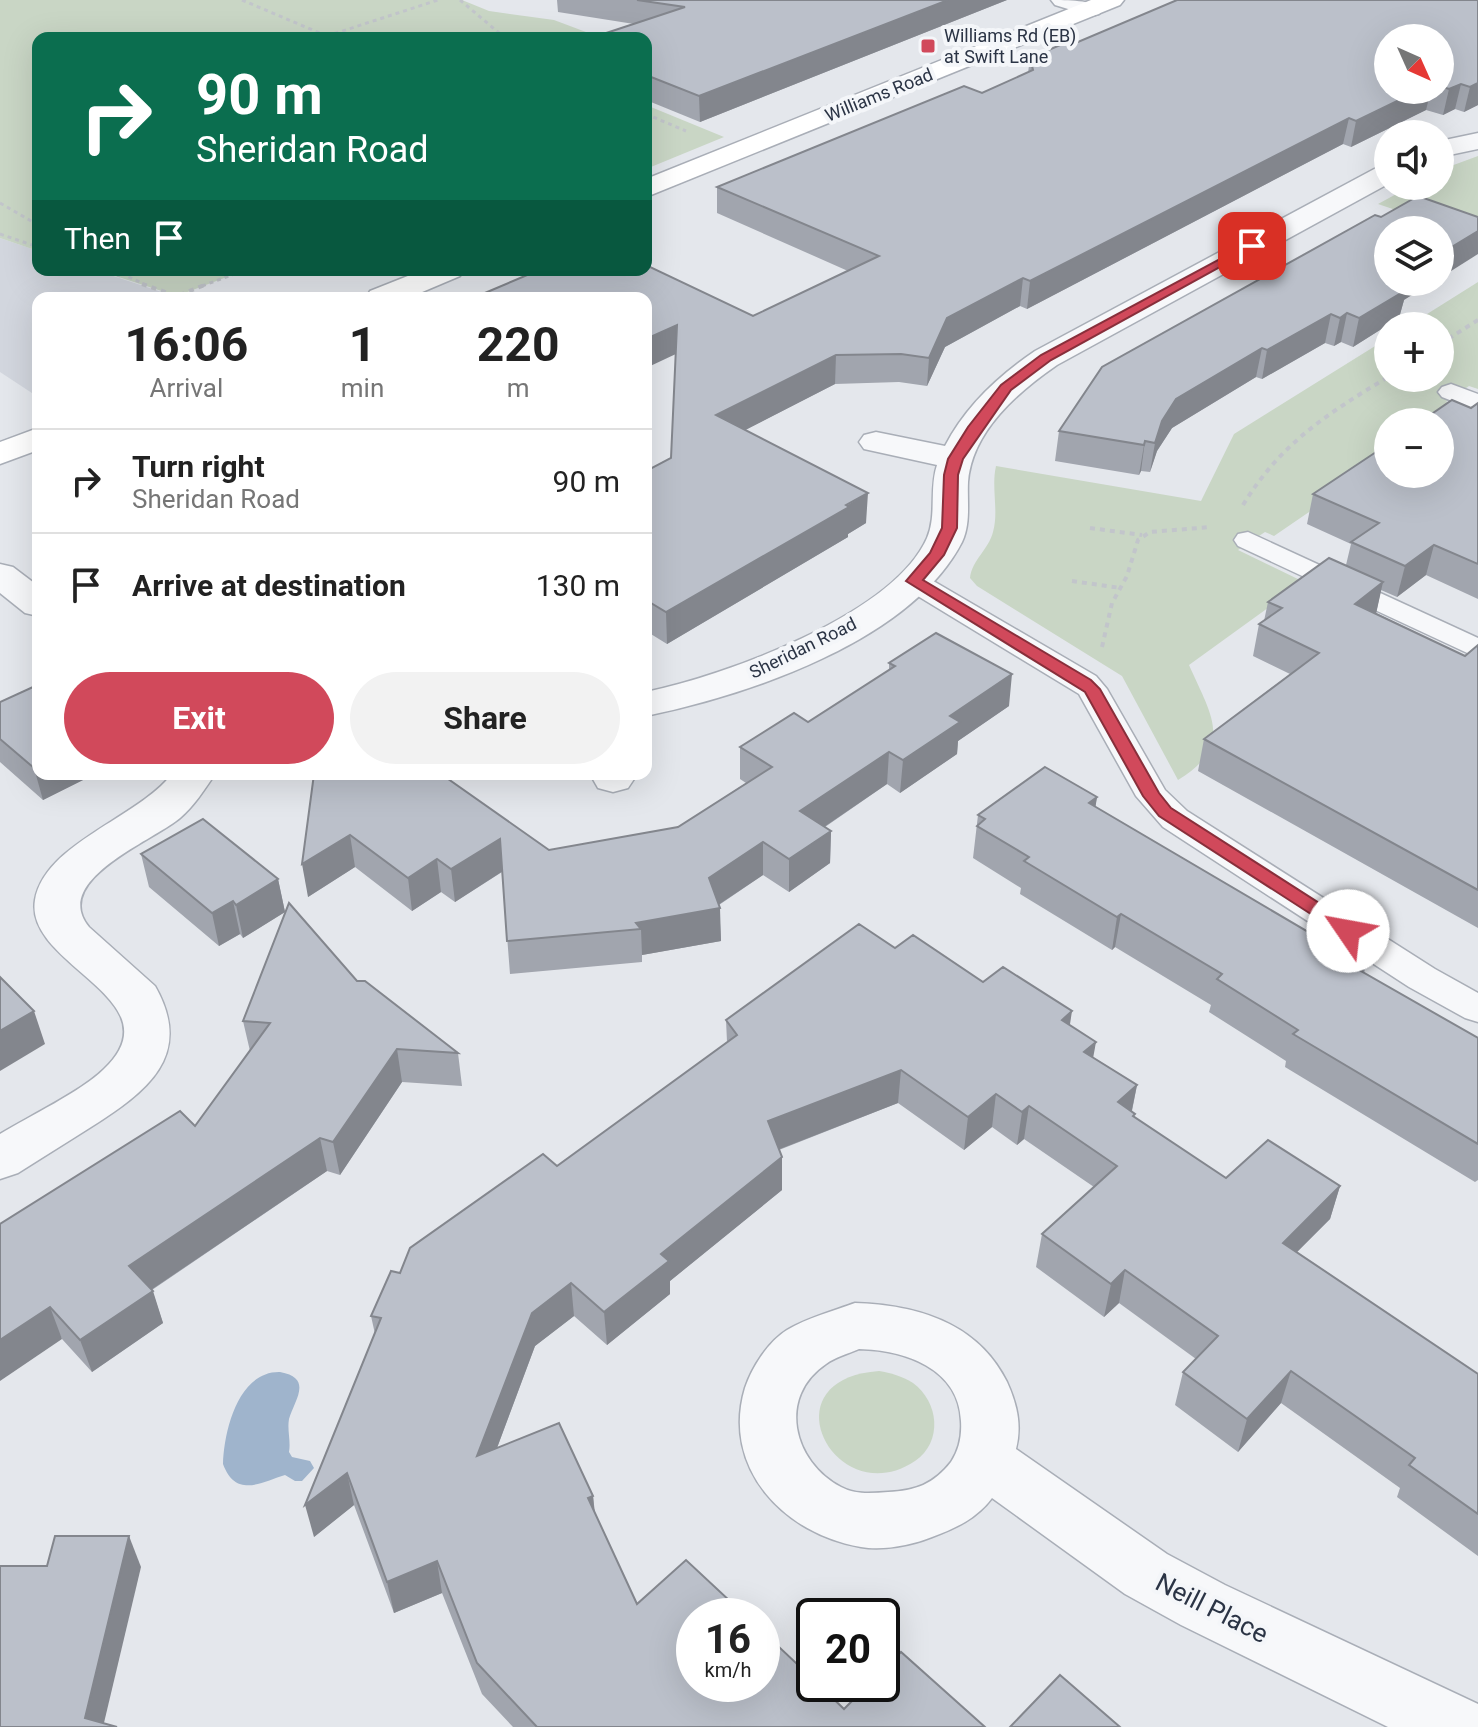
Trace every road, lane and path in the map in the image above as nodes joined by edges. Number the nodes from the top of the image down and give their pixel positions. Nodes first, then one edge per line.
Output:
1 (242, 0) edge
2 (438, 0) edge
3 (460, 0) edge
4 (1063, 0) edge
5 (1101, 4) edge
6 (316, 32) edge
7 (343, 32) edge
8 (498, 32) edge
9 (652, 117) edge
10 (697, 136) dead end
11 (1478, 141) edge
12 (1454, 146) edge
13 (1374, 181) edge
14 (652, 187) edge
15 (0, 203) edge
16 (32, 222) edge
17 (0, 234) edge
18 (32, 245) edge
19 (118, 276) edge
20 (124, 276) edge
21 (229, 276) edge
22 (437, 276) edge
23 (132, 281) junction
24 (165, 292) edge
25 (187, 292) edge
26 (406, 292) edge
27 (1478, 320) edge
28 (1454, 335) edge
29 (1374, 386) edge
30 (1451, 392) dead end
31 (1478, 403) edge
32 (32, 441) edge
33 (876, 442) dead end
34 (0, 454) edge
35 (956, 459) junction
36 (1090, 528) dead end
37 (1240, 532) junction
38 (1143, 535) junction
39 (0, 575) edge
40 (913, 581) junction
41 (1072, 581) dead end
42 (1121, 588) junction
43 (32, 600) edge
44 (1102, 649) dead end
45 (1478, 649) edge
46 (652, 703) edge
47 (190, 780) edge
48 (1478, 1009) edge
49 (0, 1159) edge
50 (985, 1460) dead end
51 (1456, 1727) edge

1 - 6 path
2 - 7 path
3 - 8 path
4 - 5 street
5 - 14 street, Williams Road
9 - 10 path
11 - 12 street
13 - 35 street, Sheridan Road
15 - 16 path
17 - 18 path
19 - 23 path
20 - 23 path
21 - 25 path
22 - 26 street
23 - 24 path
27 - 28 path
29 - 37 path
30 - 31 lane
32 - 34 street
33 - 35 street
35 - 40 street, Sheridan Road
36 - 38 path
37 - 38 path
37 - 45 lane
38 - 42 path
39 - 43 street
40 - 46 street, Sheridan Road
40 - 48 lane
41 - 42 path
42 - 44 path
47 - 49 street
50 - 51 street, Neill Place

